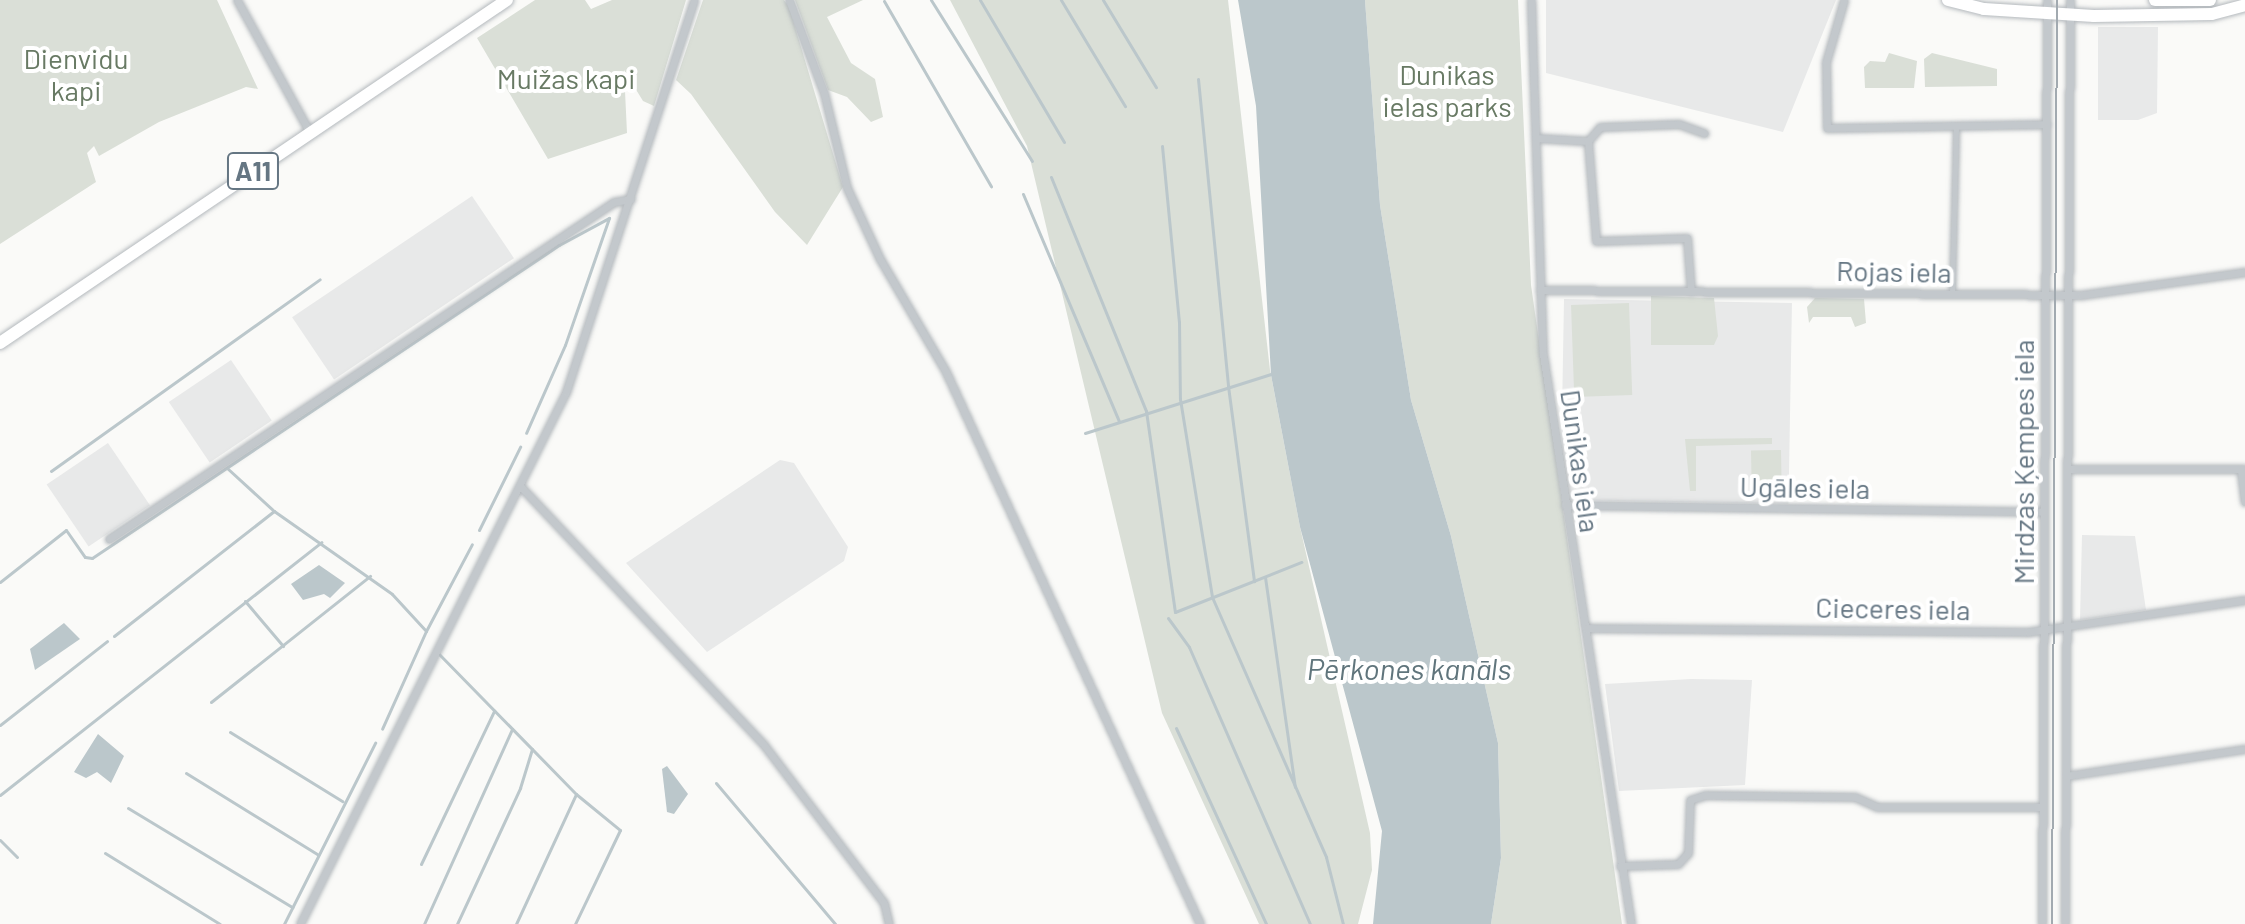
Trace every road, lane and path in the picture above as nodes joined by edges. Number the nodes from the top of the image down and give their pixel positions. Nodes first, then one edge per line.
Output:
1 (237, 0) edge
2 (507, 0) edge
3 (694, 0) edge
4 (789, 0) edge
5 (1531, 0) edge
6 (1844, 0) edge
7 (1948, 0) edge
8 (2070, 0) edge
9 (2155, 0) edge
10 (2210, 0) edge
11 (2218, 0) edge
12 (2241, 6) edge
13 (2047, 7) edge
14 (2070, 15) junction
15 (2047, 124) junction
16 (1956, 128) junction
17 (310, 133) junction
18 (1704, 133) dead end
19 (1536, 138) junction
20 (1588, 141) junction
21 (631, 199) junction
22 (2245, 272) edge
23 (1540, 290) junction
24 (1691, 292) junction
25 (1952, 293) junction
26 (2046, 295) junction
27 (2070, 295) junction
28 (0, 343) edge
29 (2068, 469) junction
30 (2243, 470) edge
31 (521, 487) junction
32 (2245, 502) edge
33 (1565, 505) junction
34 (2044, 512) junction
35 (109, 539) dead end
36 (2245, 600) edge
37 (2067, 626) junction
38 (1586, 628) junction
39 (2044, 630) junction
40 (2245, 749) edge
41 (2066, 776) junction
42 (2043, 807) junction
43 (1620, 866) junction
44 (300, 924) edge
45 (889, 924) edge
46 (1200, 924) edge
47 (1631, 924) edge
48 (2042, 924) edge
49 (2065, 924) edge

1 - 17 street
2 - 17 highway, A11
3 - 21 street
4 - 46 street
5 - 19 street, Dunikas iela
6 - 16 street
7 - 13 highway
8 - 14 street, Mirdzas Ķempes iela
9 - 10 highway
11 - 12 highway
12 - 14 highway
13 - 14 highway
13 - 15 street, Mirdzas Ķempes iela
14 - 27 street, Mirdzas Ķempes iela
15 - 16 street
15 - 26 street, Mirdzas Ķempes iela
16 - 25 street
17 - 28 highway, A11
18 - 20 street
19 - 20 street
19 - 23 street, Dunikas iela
20 - 24 street
21 - 31 street
21 - 35 street
22 - 27 street, Rojas iela
23 - 24 street, Rojas iela
23 - 33 street, Dunikas iela
24 - 25 street, Rojas iela
25 - 26 street, Rojas iela
26 - 27 street, Rojas iela
26 - 34 street, Mirdzas Ķempes iela
27 - 29 street, Mirdzas Ķempes iela
29 - 30 street
29 - 37 street, Mirdzas Ķempes iela
30 - 32 street
31 - 44 street
31 - 45 street
33 - 34 street, Ugāles iela
33 - 38 street, Dunikas iela
34 - 39 street, Mirdzas Ķempes iela
36 - 37 street, Cieceres iela
37 - 39 street, Cieceres iela
37 - 41 street, Mirdzas Ķempes iela
38 - 39 street, Cieceres iela
38 - 43 street, Dunikas iela
39 - 42 street, Mirdzas Ķempes iela
40 - 41 street
41 - 49 street, Mirdzas Ķempes iela
42 - 43 street
42 - 48 street, Mirdzas Ķempes iela
43 - 47 street, Dunikas iela

